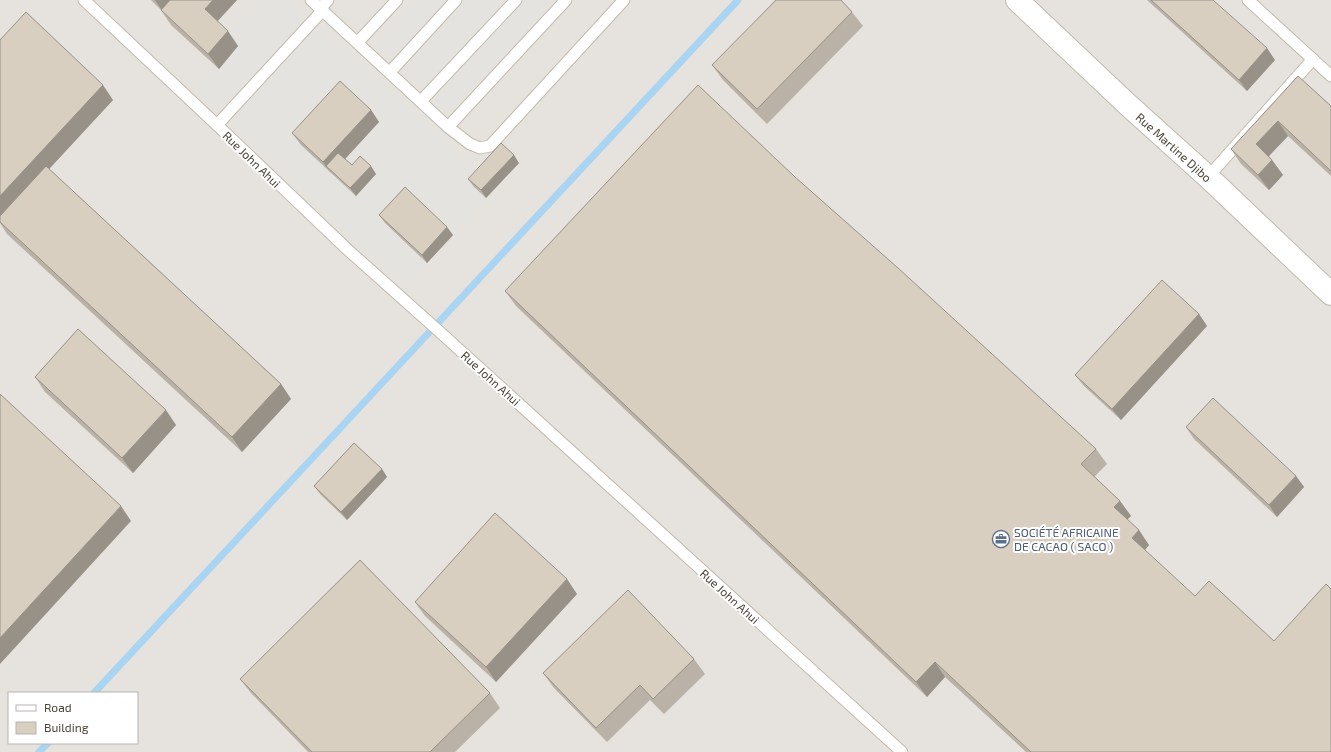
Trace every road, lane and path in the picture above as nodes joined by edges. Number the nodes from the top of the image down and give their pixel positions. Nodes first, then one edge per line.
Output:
1 (84, 0) edge
2 (311, 0) edge
3 (397, 0) edge
4 (456, 0) edge
5 (516, 0) edge
6 (566, 0) edge
7 (624, 0) edge
8 (1017, 0) edge
9 (1248, 0) edge
10 (324, 6) edge
11 (358, 42) junction
12 (1313, 60) junction
13 (390, 72) junction
14 (1331, 76) edge
15 (421, 101) junction
16 (217, 125) junction
17 (448, 127) junction
18 (1208, 177) junction
19 (1331, 294) edge
20 (902, 752) edge

1 - 16 lane, Rue John Ahui
2 - 10 lane
3 - 11 lane
4 - 13 lane
5 - 15 lane
6 - 17 lane
7 - 17 lane
8 - 18 street, Rue Martine Djibo
9 - 12 lane
10 - 11 lane
10 - 16 lane
11 - 13 lane
12 - 14 lane
12 - 18 lane
13 - 15 lane
15 - 17 lane
16 - 20 lane, Rue John Ahui
18 - 19 street, Rue Martine Djibo

